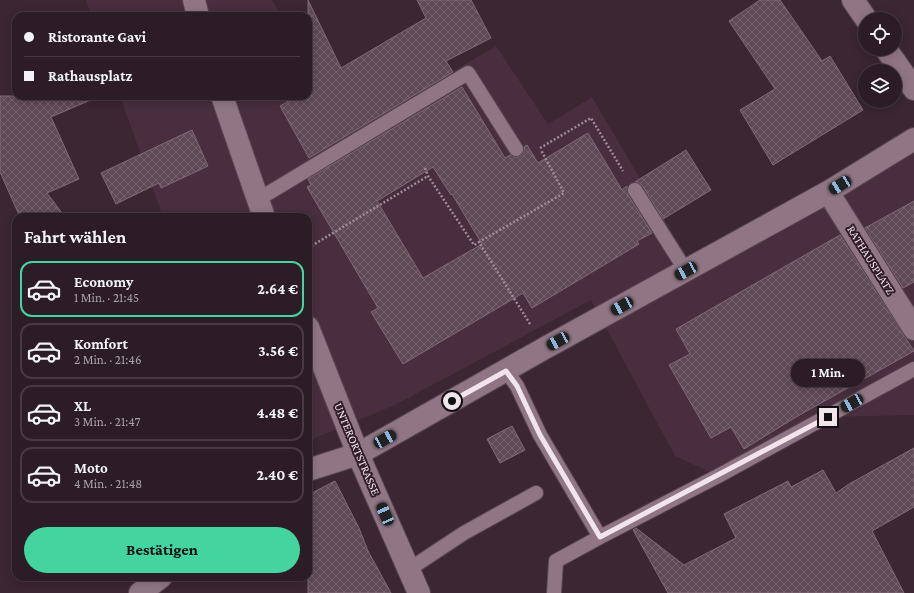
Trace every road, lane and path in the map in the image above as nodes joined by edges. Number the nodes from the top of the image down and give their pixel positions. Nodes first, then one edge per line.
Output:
1 (194, 0) edge
2 (853, 0) edge
3 (197, 12) edge
4 (861, 12) edge
5 (891, 56) edge
6 (914, 89) edge
7 (223, 100) edge
8 (914, 139) edge
9 (516, 148) dead end
10 (425, 168) dead end
11 (428, 176) junction
12 (635, 190) joint
13 (828, 192) junction
14 (260, 209) edge
15 (479, 242) junction
16 (312, 246) edge
17 (686, 271) junction
18 (914, 329) edge
19 (312, 337) edge
20 (545, 348) junction
21 (914, 369) edge
22 (506, 371) junction
23 (358, 454) junction
24 (312, 469) edge
25 (536, 493) dead end
26 (600, 537) junction
27 (408, 570) junction
28 (156, 581) edge
29 (140, 593) edge
30 (419, 593) edge
31 (554, 593) edge

1 - 3 street
2 - 4 street
5 - 6 street
7 - 14 street
8 - 13 street
9 - 14 lane
10 - 11 path
11 - 15 path
11 - 16 path
12 - 15 path
12 - 17 lane
13 - 17 street
13 - 18 street, RATHAUSPLATZ
15 - 20 path
17 - 20 street
19 - 23 street, UNTERORTSTRASSE
20 - 22 street
21 - 26 lane
22 - 23 street
22 - 26 lane
23 - 24 street
23 - 27 street, UNTERORTSTRASSE
25 - 27 lane
26 - 31 lane
27 - 30 street, UNTERORTSTRASSE
28 - 29 street

